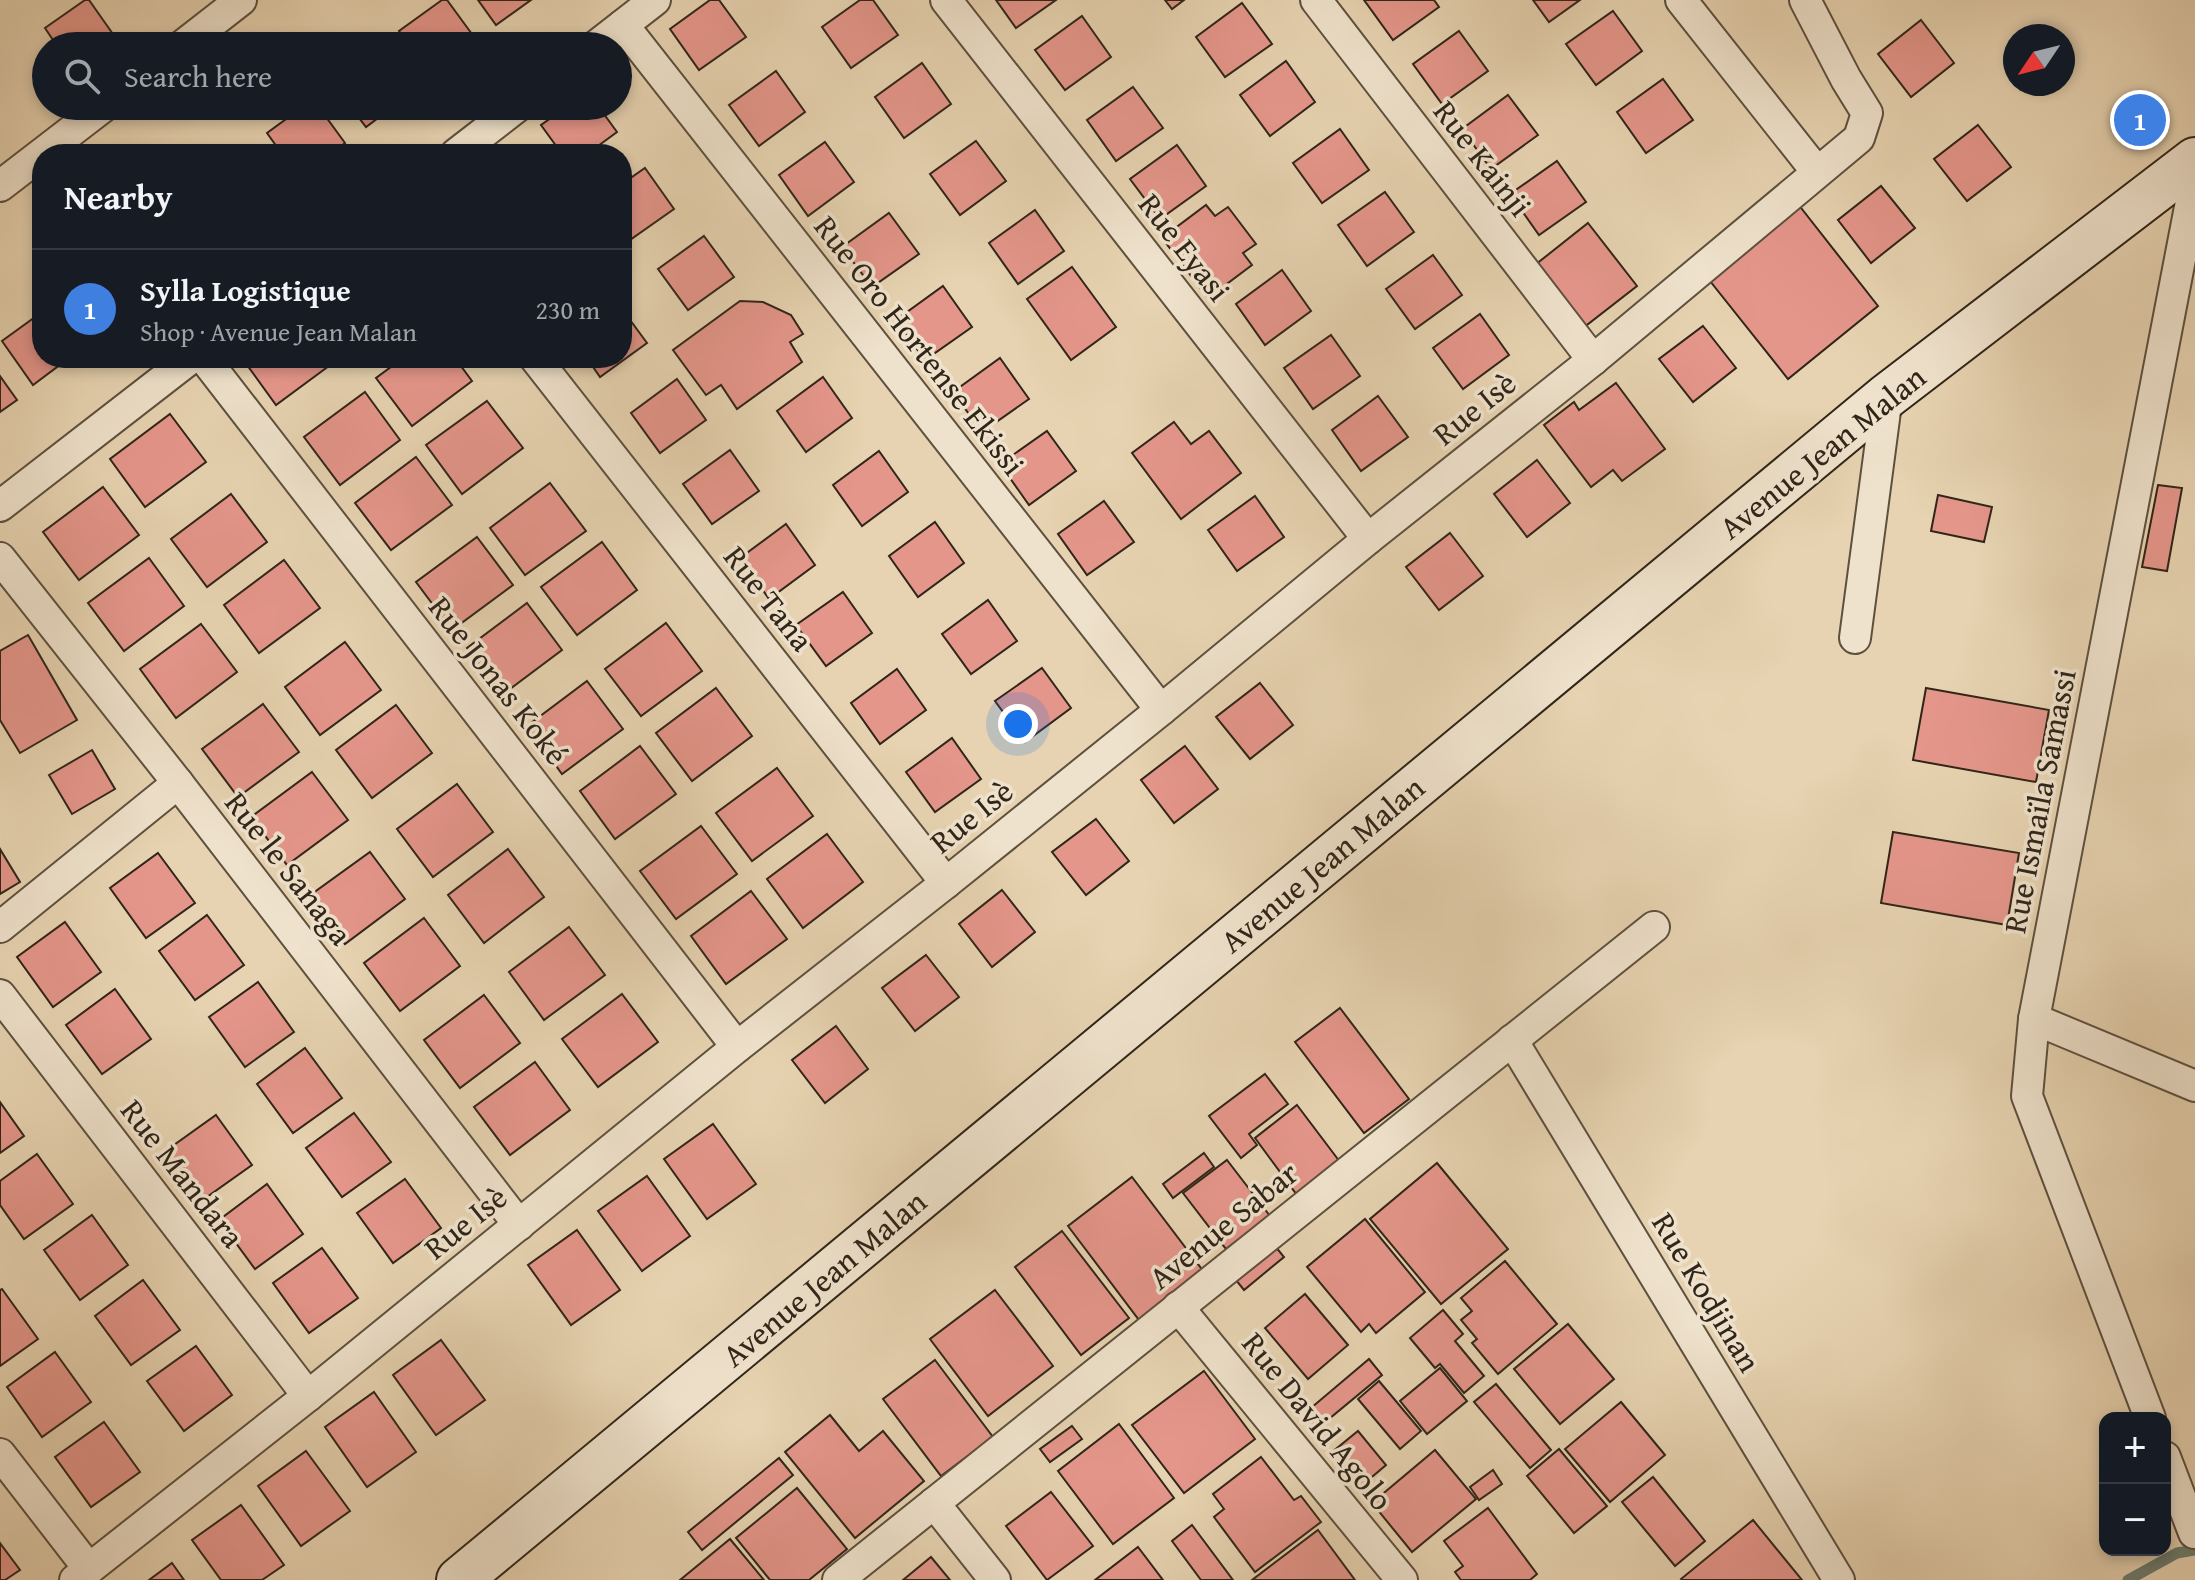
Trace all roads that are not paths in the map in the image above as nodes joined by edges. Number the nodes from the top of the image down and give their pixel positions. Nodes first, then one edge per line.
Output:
1 (241, 0) edge
2 (655, 0) edge
3 (946, 0) edge
4 (1316, 0) edge
5 (1681, 0) edge
6 (1805, 0) edge
7 (623, 25) junction
8 (200, 32) edge
9 (614, 32) edge
10 (628, 32) edge
11 (632, 36) edge
12 (86, 120) edge
13 (500, 120) edge
14 (55, 144) edge
15 (469, 144) edge
16 (2195, 160) edge
17 (32, 161) edge
18 (1817, 172) junction
19 (2195, 181) edge
20 (0, 186) edge
21 (1593, 360) junction
22 (178, 368) edge
23 (212, 368) edge
24 (543, 368) edge
25 (1887, 396) junction
26 (0, 506) edge
27 (1368, 539) junction
28 (0, 558) edge
29 (1855, 638) dead end
30 (1161, 710) junction
31 (178, 783) junction
32 (946, 883) junction
33 (0, 927) edge
34 (1654, 927) dead end
35 (0, 995) edge
36 (2034, 1019) junction
37 (1512, 1040) junction
38 (737, 1047) junction
39 (2195, 1086) edge
40 (519, 1225) junction
41 (1178, 1307) junction
42 (308, 1396) junction
43 (2148, 1412) edge
44 (0, 1454) edge
45 (2171, 1473) edge
46 (934, 1503) junction
47 (2194, 1533) edge
48 (82, 1574) edge
49 (459, 1580) edge
50 (838, 1580) edge
51 (995, 1580) edge
52 (1402, 1580) edge
53 (1839, 1580) edge

1 - 8 street
2 - 7 street
3 - 27 street, Rue Eyasi
4 - 21 street, Rue Kainji
5 - 18 street
6 - 18 street, Rue Isè
7 - 9 street
7 - 10 street, Rue Oro Hortense Ekissi
11 - 30 street, Rue Oro Hortense Ekissi
12 - 14 street
13 - 15 street
16 - 25 main road, Avenue Jean Malan
17 - 20 street
18 - 21 street, Rue Isè
19 - 36 street, Rue Ismaïla Samassi
21 - 27 street, Rue Isè
22 - 26 street
23 - 38 street, Rue Jonas Koké
24 - 32 street, Rue Tana
25 - 29 street
25 - 49 main road, Avenue Jean Malan
27 - 30 street, Rue Isè
28 - 31 street, Rue le Sanaga
30 - 32 street, Rue Isè
31 - 33 street
31 - 40 street, Rue le Sanaga
32 - 38 street, Rue Isè
34 - 37 street, Avenue Sabar
35 - 42 street, Rue Mandara
36 - 39 street
36 - 43 street, Rue Ismaïla Samassi
37 - 41 street, Avenue Sabar
37 - 53 street, Rue Kodjinan
38 - 40 street, Rue Isè
40 - 42 street, Rue Isè
41 - 46 street, Avenue Sabar
41 - 52 street, Rue David Agolo
42 - 48 street, Rue Isè
44 - 48 street
45 - 47 street
46 - 50 street, Avenue Sabar
46 - 51 street

